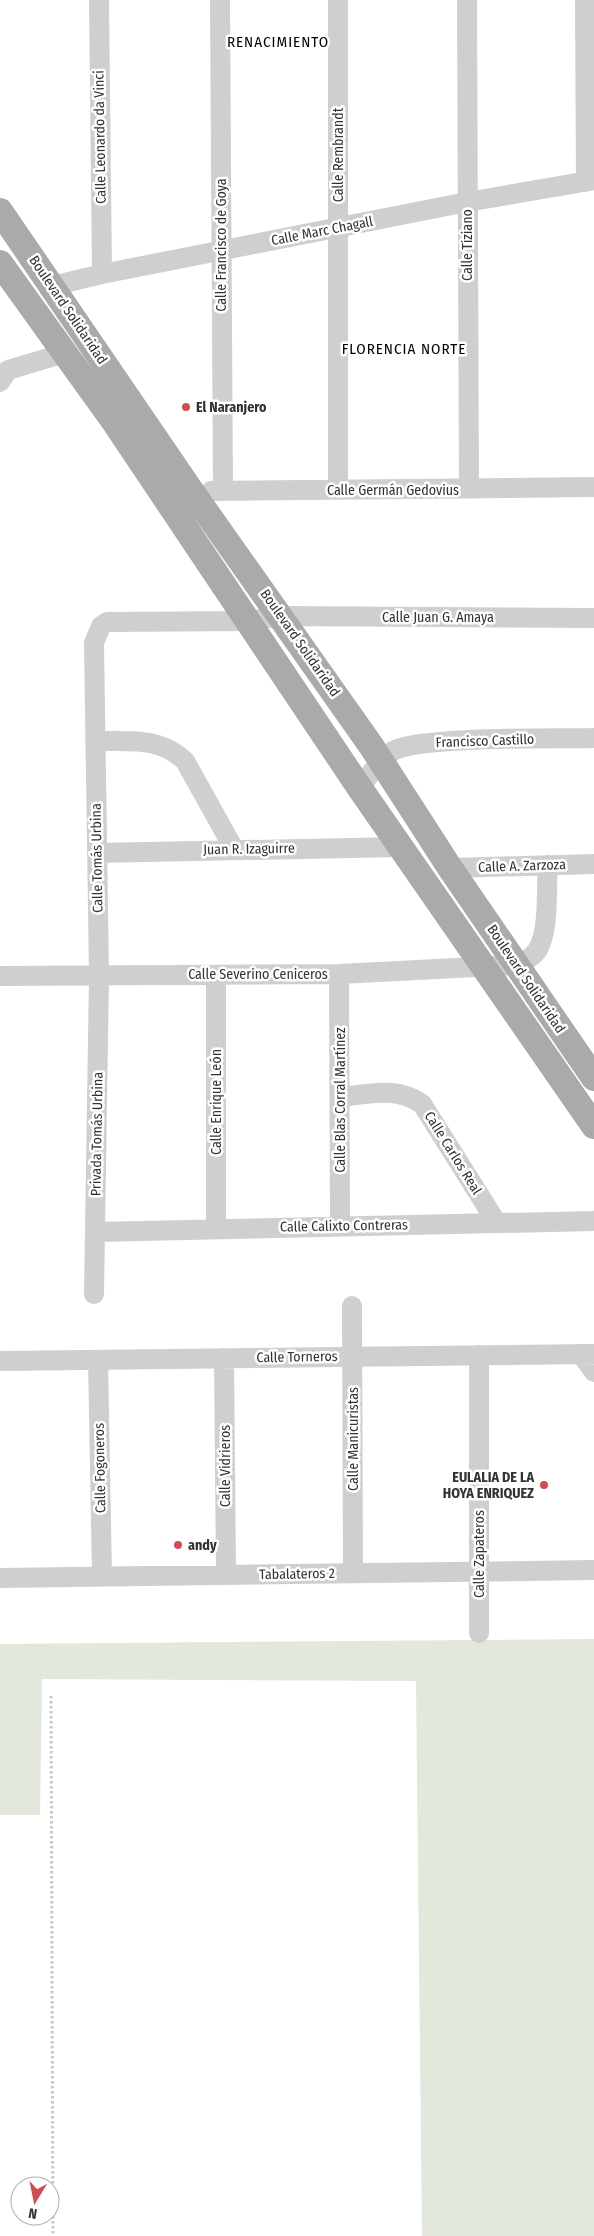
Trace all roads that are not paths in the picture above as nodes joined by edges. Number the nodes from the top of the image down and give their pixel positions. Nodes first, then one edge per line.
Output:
1 (99, 0) edge
2 (220, 0) edge
3 (338, 0) edge
4 (467, 0) edge
5 (585, 0) edge
6 (590, 181) edge
7 (467, 202) junction
8 (4, 224) edge
9 (338, 229) junction
10 (221, 250) junction
11 (4, 274) edge
12 (102, 274) junction
13 (52, 286) junction
14 (65, 354) junction
15 (0, 382) edge
16 (125, 416) junction
17 (594, 487) edge
18 (469, 489) junction
19 (223, 490) junction
20 (338, 490) junction
21 (192, 492) junction
22 (282, 616) junction
23 (594, 618) edge
24 (248, 621) junction
25 (594, 738) edge
26 (95, 741) junction
27 (381, 762) junction
28 (359, 787) junction
29 (400, 847) junction
30 (234, 849) junction
31 (97, 853) junction
32 (594, 864) edge
33 (548, 865) junction
34 (450, 868) junction
35 (517, 965) junction
36 (483, 968) junction
37 (99, 974) junction
38 (216, 974) junction
39 (339, 974) junction
40 (0, 976) edge
41 (594, 1078) edge
42 (340, 1096) junction
43 (594, 1126) edge
44 (594, 1221) edge
45 (497, 1223) junction
46 (340, 1226) junction
47 (216, 1229) junction
48 (95, 1232) junction
49 (94, 1294) dead end
50 (352, 1306) dead end
51 (588, 1354) edge
52 (479, 1355) junction
53 (353, 1357) junction
54 (224, 1358) junction
55 (98, 1360) junction
56 (0, 1361) edge
57 (594, 1372) edge
58 (594, 1570) edge
59 (479, 1571) junction
60 (352, 1573) junction
61 (226, 1575) junction
62 (102, 1576) junction
63 (0, 1578) edge
64 (479, 1633) dead end

1 - 12 street, Calle Leonardo da Vinci
2 - 10 street, Calle Francisco de Goya
3 - 9 street, Calle Rembrandt
4 - 7 street, Calle Tiziano
5 - 6 street
6 - 7 street, Calle Marc Chagall
7 - 9 street, Calle Marc Chagall
7 - 18 street, Calle Tiziano
8 - 13 main road, Boulevard Solidaridad
9 - 10 street, Calle Marc Chagall
9 - 20 street, Calle Rembrandt
10 - 12 street, Calle Marc Chagall
10 - 19 street, Calle Francisco de Goya
11 - 14 main road, Boulevard Solidaridad
12 - 13 street, Calle Marc Chagall
13 - 16 main road, Boulevard Solidaridad
14 - 15 street
14 - 16 main road, Boulevard Solidaridad
16 - 21 main road, Boulevard Solidaridad
16 - 24 main road, Boulevard Solidaridad
17 - 18 street, Calle Germán Gedovius
18 - 20 street, Calle Germán Gedovius
19 - 20 street, Calle Germán Gedovius
19 - 21 street, Calle Germán Gedovius
21 - 22 main road, Boulevard Solidaridad
22 - 23 street, Calle Juan G. Amaya
22 - 24 street, Calle Juan G. Amaya
22 - 27 main road, Boulevard Solidaridad
24 - 26 street, Calle Juan G. Amaya
24 - 28 main road, Boulevard Solidaridad
25 - 27 street, Francisco Castillo
26 - 30 street
26 - 31 street, Calle Tomás Urbina
27 - 28 street, Francisco Castillo
27 - 34 main road, Boulevard Solidaridad
28 - 29 main road, Boulevard Solidaridad
29 - 30 street, Juan R. Izaguirre
29 - 36 main road, Boulevard Solidaridad
30 - 31 street, Juan R. Izaguirre
31 - 37 street, Calle Tomás Urbina
32 - 33 street, Calle A. Zarzoza
33 - 34 street, Calle A. Zarzoza
33 - 35 street
34 - 35 main road, Boulevard Solidaridad
35 - 36 street, Calle Severino Ceniceros
35 - 41 main road, Boulevard Solidaridad
36 - 39 street, Calle Severino Ceniceros
36 - 43 main road, Boulevard Solidaridad
37 - 38 street, Calle Severino Ceniceros
37 - 40 street, Calle Severino Ceniceros
37 - 48 street, Privada Tomás Urbina
38 - 39 street, Calle Severino Ceniceros
38 - 47 street, Calle Enrique León
39 - 42 street, Calle Blas Corral Martínez
42 - 45 street, Calle Carlos Real
42 - 46 street, Calle Blas Corral Martínez
44 - 45 street, Calle Calixto Contreras
45 - 46 street, Calle Calixto Contreras
46 - 47 street, Calle Calixto Contreras
47 - 48 street, Calle Calixto Contreras
48 - 49 street, Privada Tomás Urbina
50 - 53 street, Calle Manicuristas
51 - 52 street, Calle Torneros
51 - 57 street
52 - 53 street, Calle Torneros
52 - 59 street, Calle Zapateros
53 - 54 street, Calle Torneros
53 - 60 street, Calle Manicuristas
54 - 55 street, Calle Torneros
54 - 61 street, Calle Vidrieros
55 - 56 street, Calle Torneros
55 - 62 street, Calle Fogoneros
58 - 59 street, Tabalateros 2
59 - 60 street, Tabalateros 2
59 - 64 street, Calle Zapateros
60 - 61 street, Tabalateros 2
61 - 62 street, Tabalateros 2
62 - 63 street, Tabalateros 2

